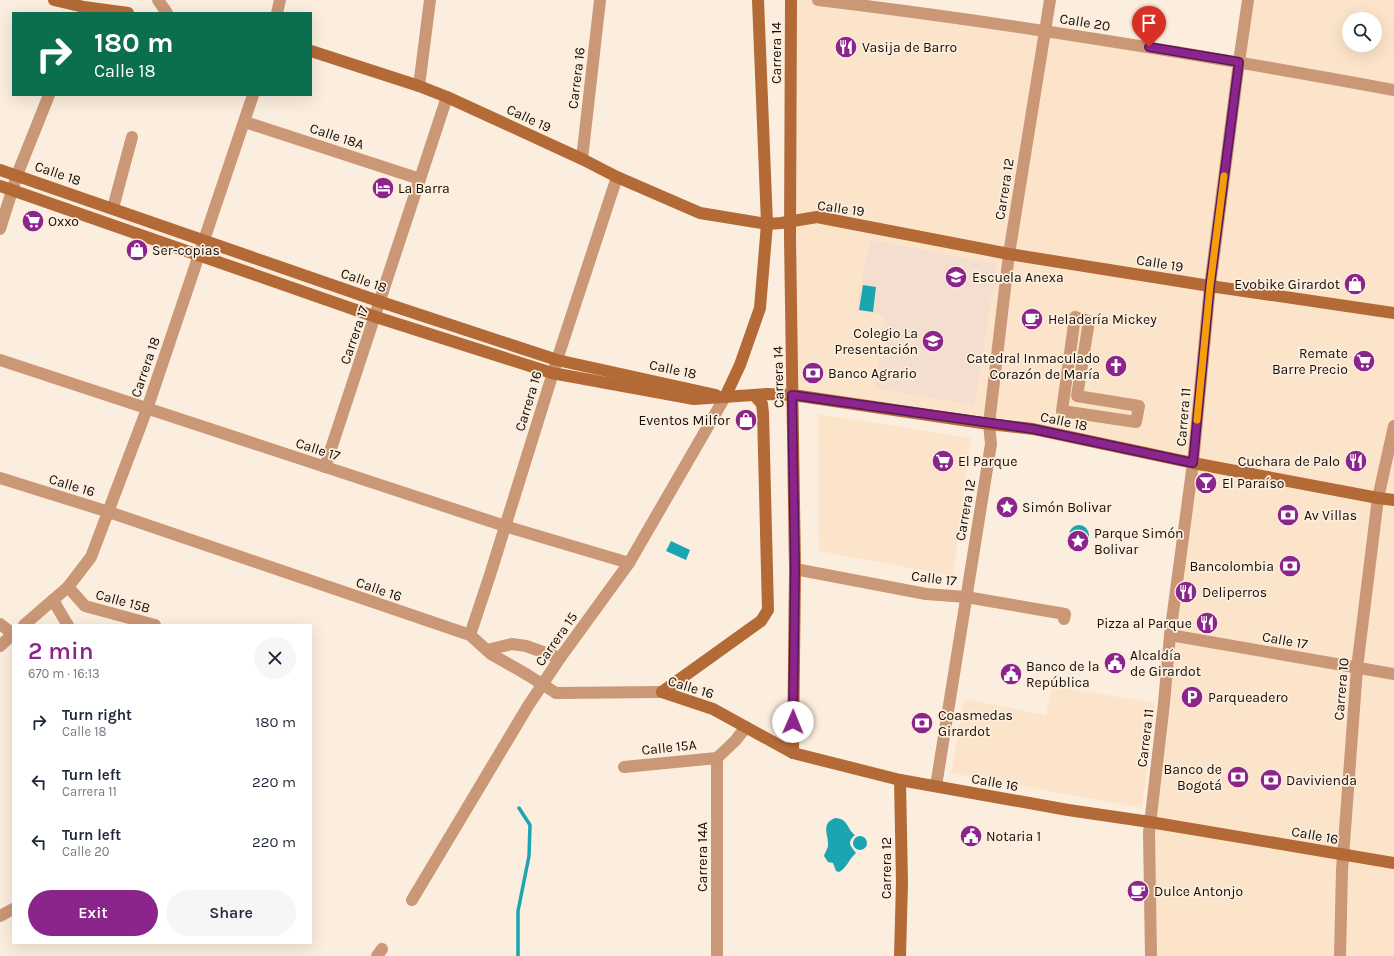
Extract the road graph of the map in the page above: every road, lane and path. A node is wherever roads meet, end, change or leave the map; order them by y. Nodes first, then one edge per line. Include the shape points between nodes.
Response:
1 (54, 0) edge
2 (158, 0) edge
3 (280, 0) edge
4 (430, 0) edge
5 (600, 0) edge
6 (758, 0) edge
7 (791, 0) edge
8 (818, 0) edge
9 (1050, 0) edge
10 (1248, 0) edge
11 (872, 3) edge
12 (84, 7) edge
13 (121, 12) edge
14 (166, 12) edge
15 (277, 12) edge
16 (1044, 31) junction
17 (312, 51) edge
18 (1239, 62) junction
19 (419, 86) junction
20 (1394, 90) edge
21 (49, 96) edge
22 (253, 96) edge
23 (447, 97) junction
24 (245, 122) junction
25 (132, 137) dead end
26 (582, 159) junction
27 (0, 170) edge
28 (17, 175) junction
29 (617, 177) junction
30 (420, 179) junction
31 (0, 186) edge
32 (13, 190) junction
33 (113, 208) junction
34 (791, 222) junction
35 (767, 224) junction
36 (0, 229) edge
37 (204, 240) junction
38 (199, 254) junction
39 (1009, 254) junction
40 (1210, 286) junction
41 (381, 302) junction
42 (1394, 313) edge
43 (376, 317) junction
44 (0, 360) edge
45 (556, 360) junction
46 (552, 373) junction
47 (754, 395) junction
48 (792, 395) junction
49 (725, 397) junction
50 (1139, 406) joint
51 (146, 409) junction
52 (989, 424) junction
53 (1394, 426) edge
54 (1193, 463) junction
55 (326, 467) junction
56 (0, 478) edge
57 (1378, 498) junction
58 (1394, 500) edge
59 (109, 512) junction
60 (505, 526) junction
61 (629, 563) junction
62 (795, 569) junction
63 (68, 587) junction
64 (966, 597) junction
65 (53, 600) junction
66 (1064, 619) dead end
67 (39, 620) edge
68 (0, 624) edge
69 (27, 624) edge
70 (66, 624) edge
71 (151, 624) edge
72 (1170, 635) junction
73 (470, 636) junction
74 (5, 638) edge
75 (487, 650) junction
76 (560, 658) junction
77 (1357, 668) junction
78 (1394, 674) edge
79 (662, 692) junction
80 (746, 727) junction
81 (793, 753) junction
82 (717, 758) junction
83 (624, 767) dead end
84 (900, 780) junction
85 (936, 786) junction
86 (1150, 822) junction
87 (1344, 855) junction
88 (1394, 863) edge
89 (412, 900) dead end
90 (12, 910) edge
91 (0, 916) edge
92 (717, 956) edge
93 (900, 956) edge
94 (1151, 956) edge
95 (1340, 956) edge

1 - 12 street
2 - 14 street
3 - 15 street
4 - 19 street
5 - 26 street, Carrera 16
6 - 35 street, Carrera 14
7 - 34 street, Carrera 14
8 - 11 street, Calle 20
9 - 16 street, Carrera 12
10 - 18 street, Carrera 11
11 - 16 street, Calle 20
12 - 13 street
16 - 18 street, Calle 20
16 - 39 street, Carrera 12
17 - 19 street, Calle 19
18 - 20 street, Calle 20
18 - 40 street, Carrera 11
19 - 23 street, Calle 19
21 - 28 street
22 - 24 street, Carrera 18
23 - 26 street, Calle 19
23 - 30 street, Carrera 17
24 - 30 street, Calle 18A
24 - 37 street, Carrera 18
25 - 33 street
26 - 29 street, Calle 19
27 - 28 street, Calle 18
28 - 32 street
28 - 33 street, Calle 18
29 - 35 street, Calle 19 via 700,213
29 - 45 street, Carrera 16
30 - 41 street, Carrera 17
31 - 32 street, Calle 18
32 - 36 street
32 - 38 street, Calle 18
33 - 37 street, Calle 18
34 - 35 street, Calle 19
34 - 39 street, Calle 19 via 817,217
34 - 48 street, Carrera 14
35 - 49 street, Carrera 14 via 760,308 740,365
37 - 38 street, Carrera 18
37 - 41 street, Calle 18
38 - 43 street, Calle 18
38 - 51 street, Carrera 18
39 - 40 street, Calle 19
39 - 52 street, Carrera 12
40 - 42 street, Calle 19
40 - 54 street, Carrera 11
41 - 43 street, Carrera 17
41 - 45 street, Calle 18
43 - 46 street, Calle 18
43 - 55 street, Carrera 17
44 - 51 street, Calle 17
45 - 46 street, Carrera 16
45 - 49 street, Calle 18
46 - 49 street, Calle 18 via 694,400
46 - 60 street, Carrera 16
47 - 48 street, Calle 18
47 - 49 street, Calle 18
47 - 79 street, Carrera 14 via 762,404 763,413 768,610 761,621
48 - 52 street, Calle 18
48 - 62 street, Carrera 14
49 - 61 street, Carrera 15
50 - 50 street via 1136,422 1062,411 1075,317 1089,321 1077,396
51 - 55 street, Calle 17
51 - 59 street, Carrera 18
52 - 54 street, Calle 18 via 1033,429
52 - 64 street, Carrera 12 via 991,444
53 - 57 street, Carrera 10
54 - 57 street, Calle 18
54 - 72 street, Carrera 11
55 - 60 street, Calle 17
56 - 59 street, Calle 16
57 - 58 street, Calle 18
57 - 77 street, Carrera 10
59 - 63 street, Carrera 18 via 91,557
59 - 73 street, Calle 16
60 - 61 street, Calle 17
60 - 73 street, Carrera 16
61 - 76 street, Carrera 15
62 - 64 street, Calle 17 via 926,594
62 - 81 street, Carrera 14
63 - 65 street, Carrera 18
63 - 71 street, Calle 15B via 85,606
64 - 66 street, Calle 17 via 1065,614
64 - 85 street, Carrera 12
65 - 67 street, Carrera 18
65 - 70 street
67 - 69 street, Carrera 18
68 - 74 street
72 - 77 street, Calle 17
72 - 86 street, Carrera 11
73 - 75 street, Calle 16
75 - 76 street via 512,644
75 - 79 street, Calle 16, bridge via 556,693
76 - 89 street, Carrera 15 via 496,758
77 - 78 street, Calle 17
77 - 87 street, Carrera 10
79 - 80 street, Calle 16 via 713,709
80 - 81 street, Calle 16
80 - 82 street
81 - 84 street, Calle 16
82 - 83 street, Calle 15A
82 - 92 street, Carrera 14A
84 - 85 street, Calle 16
84 - 93 street, Carrera 12
85 - 86 street, Calle 16
86 - 87 street, Calle 16
86 - 94 street, Carrera 11
87 - 88 street, Calle 16
87 - 95 street, Carrera 10
90 - 91 street

